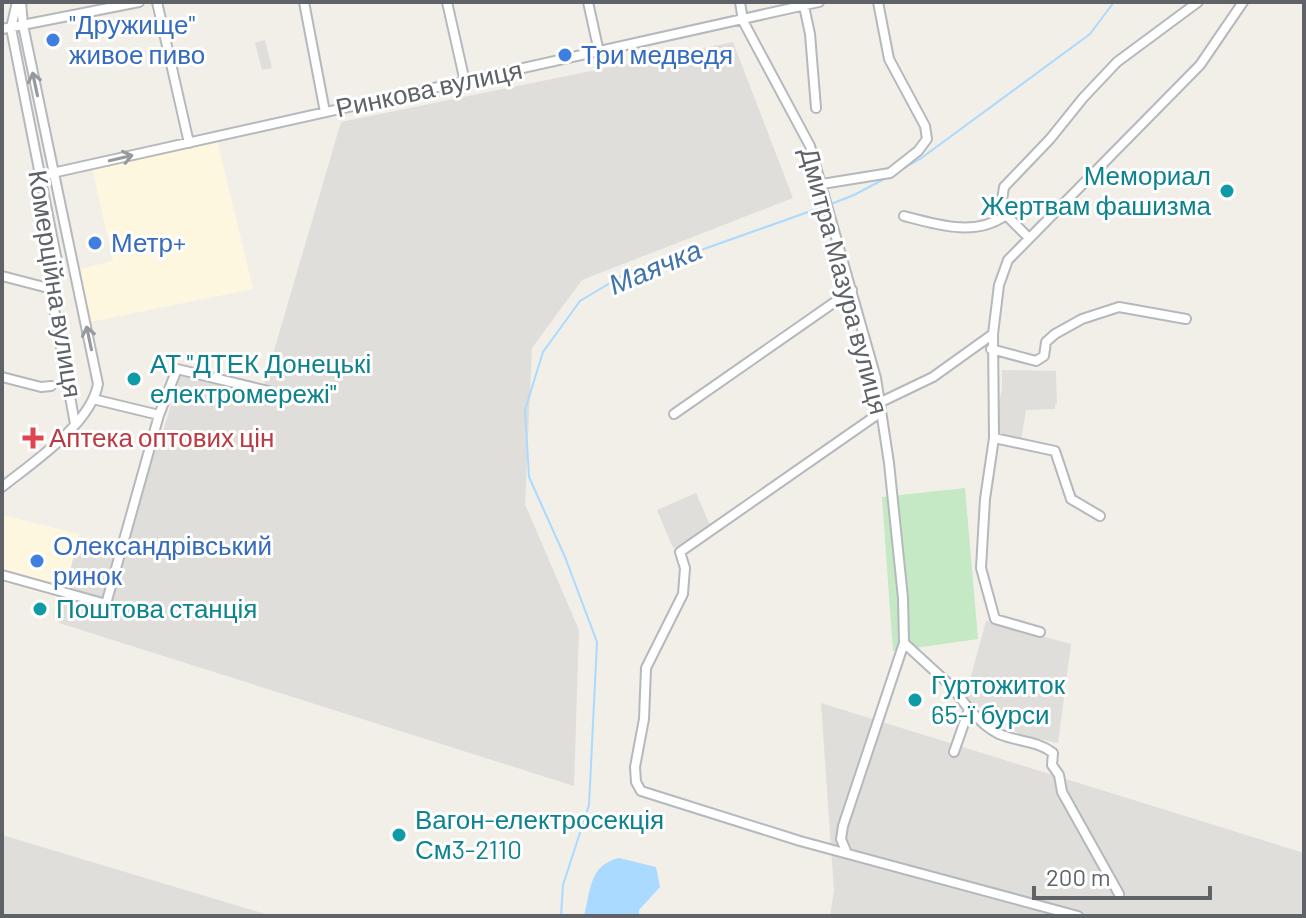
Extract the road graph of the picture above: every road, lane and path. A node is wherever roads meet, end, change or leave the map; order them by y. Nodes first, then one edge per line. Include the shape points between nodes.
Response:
1 (19, 2) edge
2 (139, 2) edge
3 (157, 2) edge
4 (304, 2) edge
5 (447, 2) edge
6 (588, 2) edge
7 (740, 2) edge
8 (819, 2) edge
9 (878, 2) edge
10 (1198, 2) edge
11 (1243, 2) edge
12 (804, 6) junction
13 (743, 21) junction
14 (23, 25) junction
15 (6, 29) edge
16 (599, 52) junction
17 (465, 82) junction
18 (816, 108) dead end
19 (325, 112) junction
20 (46, 135) junction
21 (32, 138) junction
22 (189, 143) junction
23 (54, 173) junction
24 (39, 176) junction
25 (823, 187) junction
26 (1006, 215) junction
27 (904, 216) dead end
28 (1029, 238) junction
29 (2, 276) edge
30 (52, 289) junction
31 (852, 290) junction
32 (1186, 319) dead end
33 (993, 334) junction
34 (991, 349) junction
35 (2, 377) edge
36 (51, 386) dead end
37 (289, 396) dead end
38 (93, 399) junction
39 (881, 407) junction
40 (674, 414) dead end
41 (159, 415) junction
42 (75, 425) junction
43 (994, 438) junction
44 (2, 487) edge
45 (1100, 516) dead end
46 (2, 575) edge
47 (1040, 632) dead end
48 (904, 643) junction
49 (969, 709) junction
50 (954, 752) dead end
51 (847, 852) junction
52 (1119, 894) dead end
53 (1078, 916) edge

1 - 14 street, Комерційна вулиця
1 - 15 street, Комерційна вулиця
2 - 14 street
3 - 22 street
4 - 19 street
5 - 17 street
6 - 16 street
7 - 13 street, Дмитра Мазура вулиця
8 - 12 street, Ринкова вулиця
9 - 25 street via 889,59 927,139 890,173
10 - 26 street via 1117,62 1083,98 1004,187
11 - 28 street via 1200,65
12 - 13 street, Ринкова вулиця
12 - 18 street
13 - 16 street, Ринкова вулиця
13 - 25 street, Дмитра Мазура вулиця via 810,146
14 - 15 street
20 -> 14 street, Комерційна вулиця
15 - 21 street, Комерційна вулиця
16 - 17 street, Ринкова вулиця
17 - 19 street, Ринкова вулиця
19 - 22 street, Ринкова вулиця
20 - 21 street
20 - 23 street, Комерційна вулиця
21 - 24 street, Комерційна вулиця
23 -> 22 street, Ринкова вулиця
23 - 24 street, Ринкова вулиця
38 -> 23 street, Комерційна вулиця via 96,370
24 - 30 street, Комерційна вулиця via 58,266
25 - 31 street, Дмитра Мазура вулиця
26 - 27 street via 992,225 967,228
26 - 28 street
28 - 33 street via 1008,260
29 - 30 street
30 - 42 street, Комерційна вулиця
31 - 39 street, Дмитра Мазура вулиця
31 - 40 street
32 - 34 street via 1119,307 1055,334 1036,361
33 - 34 street
33 - 39 street
34 - 43 street
35 - 36 street
37 - 41 street via 177,369
38 - 41 street
38 - 42 street, Комерційна вулиця
39 - 48 street, Дмитра Мазура вулиця
39 - 51 street via 680,552 683,594 646,668 635,767 641,791
41 - 46 street via 106,604
42 - 44 street, Комерційна вулиця
43 - 45 street via 1055,451 1071,499
43 - 47 street via 981,568 995,619
48 - 49 street
48 - 51 street, Дмитра Мазура вулиця via 843,826
49 - 50 street
49 - 52 street via 998,734 1036,742 1053,753 1062,792
51 - 53 street

